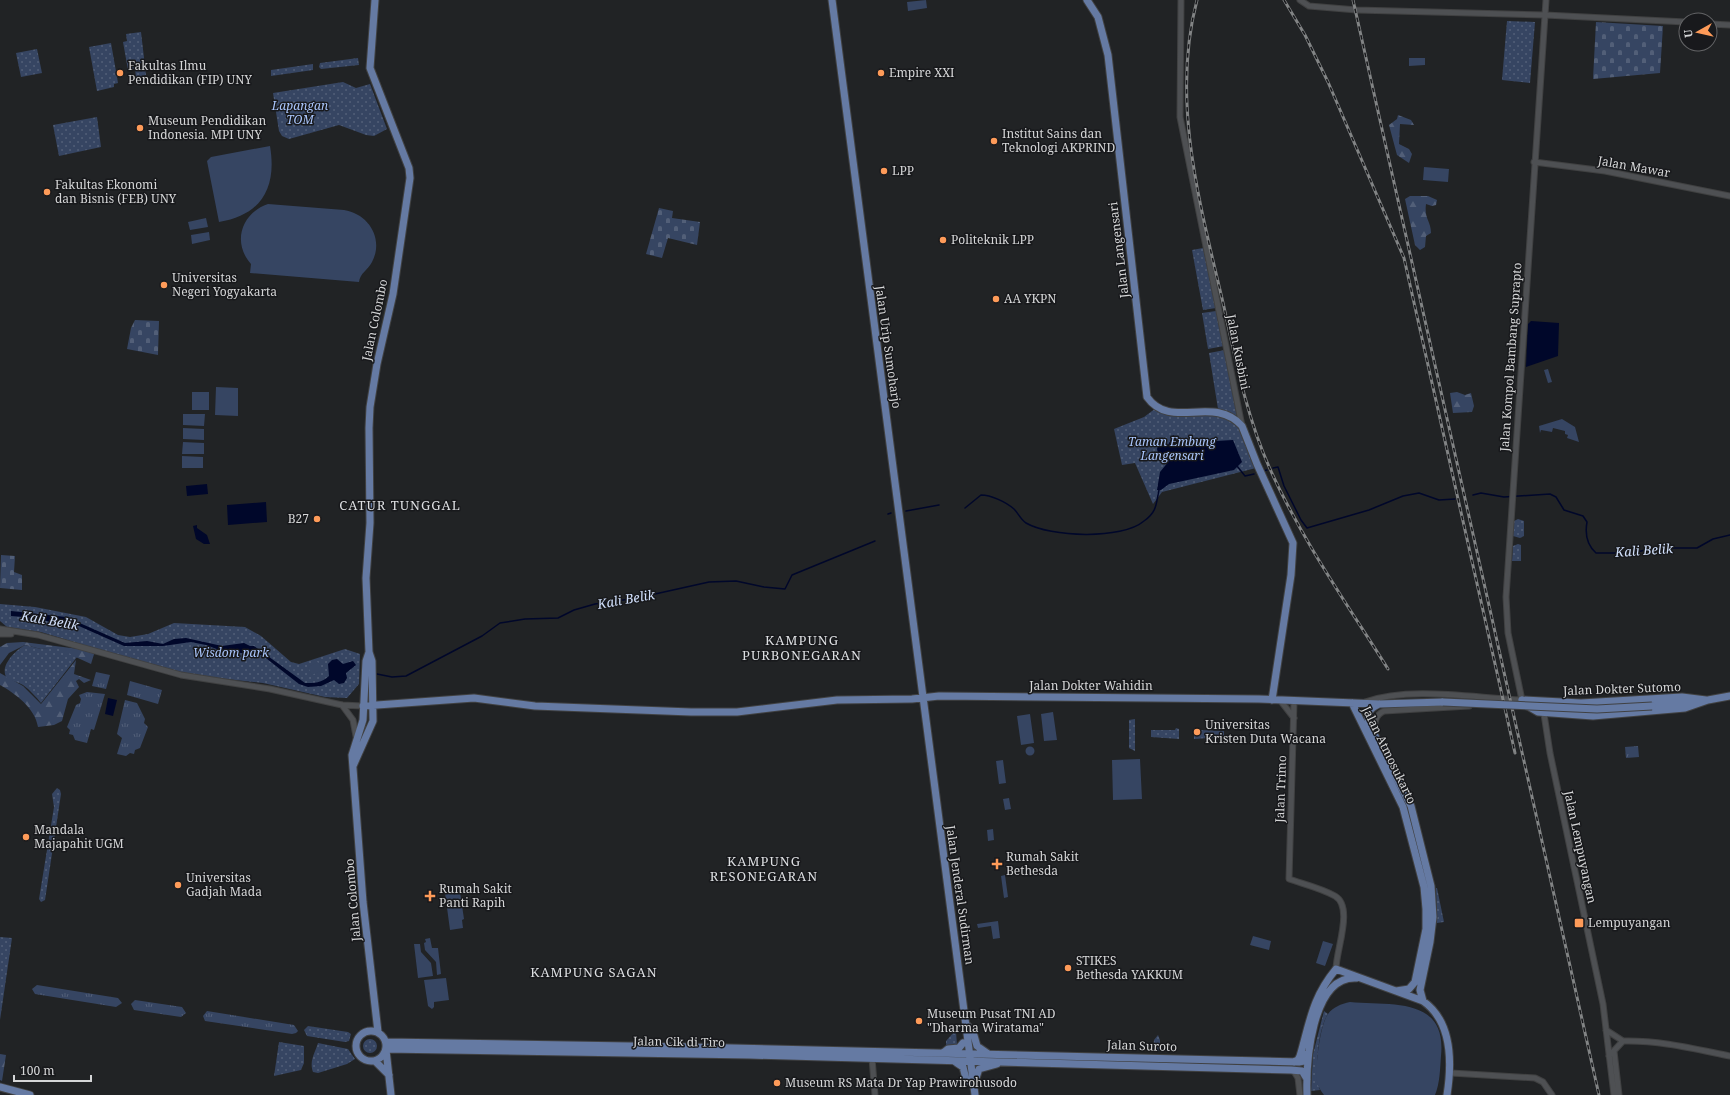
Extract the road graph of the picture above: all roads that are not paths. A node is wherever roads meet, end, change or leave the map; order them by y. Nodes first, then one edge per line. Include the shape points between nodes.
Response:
1 (375, 0) edge
2 (832, 0) edge
3 (1087, 0) edge
4 (1181, 0) edge
5 (1300, 0) edge
6 (1546, 0) edge
7 (1545, 15) junction
8 (1678, 22) edge
9 (1718, 24) edge
10 (1730, 25) edge
11 (1534, 162) junction
12 (1730, 196) edge
13 (1242, 426) junction
14 (0, 629) edge
15 (20, 633) junction
16 (0, 634) edge
17 (369, 652) junction
18 (1730, 696) edge
19 (1473, 697) junction
20 (922, 698) junction
21 (1495, 699) junction
22 (1272, 700) junction
23 (1280, 700) junction
24 (1708, 700) junction
25 (1294, 701) junction
26 (1556, 702) junction
27 (1352, 703) junction
28 (1523, 703) junction
29 (1574, 703) junction
30 (1360, 704) junction
31 (1379, 704) junction
32 (342, 705) junction
33 (363, 706) junction
34 (373, 706) junction
35 (1473, 706) junction
36 (1544, 714) junction
37 (1575, 715) junction
38 (1294, 718) junction
39 (1375, 738) junction
40 (356, 740) junction
41 (353, 766) junction
42 (1428, 886) junction
43 (1427, 942) junction
44 (1336, 969) junction
45 (1361, 978) junction
46 (1396, 991) junction
47 (1423, 1001) junction
48 (966, 1024) junction
49 (1606, 1030) junction
50 (378, 1032) junction
51 (1623, 1041) junction
52 (963, 1043) dead end
53 (386, 1047) junction
54 (1614, 1051) junction
55 (1308, 1053) junction
56 (943, 1054) junction
57 (990, 1054) junction
58 (871, 1055) junction
59 (1609, 1056) junction
60 (1730, 1056) edge
61 (970, 1058) junction
62 (1218, 1060) junction
63 (375, 1061) junction
64 (953, 1061) junction
65 (1002, 1062) junction
66 (1291, 1066) junction
67 (1216, 1068) junction
68 (1450, 1073) junction
69 (389, 1075) junction
70 (1307, 1079) junction
71 (974, 1085) junction
72 (5, 1091) edge
73 (30, 1095) edge
74 (392, 1095) edge
75 (875, 1095) edge
76 (975, 1095) edge
77 (1300, 1095) edge
78 (1307, 1095) edge
79 (1447, 1095) edge
80 (1552, 1095) edge
81 (1614, 1095) edge
82 (1618, 1095) edge

1 - 17 main road, Jalan Colombo via 370,68 409,168 410,178 393,294 370,407 370,523 366,578
2 - 20 main road, Jalan Urip Sumoharjo
3 - 13 main road, Jalan Langensari via 1098,17 1108,56 1147,397 1152,404 1166,412 1216,412 1230,416
4 - 13 street, Jalan Kusbini via 1180,117
5 - 7 street via 1309,6 1347,9
6 - 7 street, Jalan Kompol Bambang Suprapto
7 - 8 street
7 - 11 street, Jalan Kompol Bambang Suprapto
9 - 10 street
11 - 12 street, Jalan Mawar via 1626,175
11 - 28 street, Jalan Kompol Bambang Suprapto via 1506,597 1506,620
13 - 22 main road, Jalan Kusbini via 1294,550
14 - 15 street
15 - 16 street
15 - 32 street via 38,635 180,675 267,689
17 - 33 main road, Jalan Colombo
17 - 34 main road, Jalan Colombo via 372,661
18 - 24 main road, Jalan Dokter Sutomo
19 - 21 street
19 - 30 street via 1409,695 1378,698
19 - 35 street
20 - 22 main road, Jalan Dokter Wahidin via 939,696
20 - 34 main road, Jalan Dokter Wahidin via 844,700 737,712 536,706 474,698
20 - 48 main road, Jalan Jenderal Sudirman
21 - 28 street
21 - 35 street
22 - 23 main road, Jalan Dokter Wahidin
23 - 25 main road, Jalan Dokter Wahidin
23 - 38 street
24 - 28 main road, Jalan Dokter Sutomo, bridge via 1597,709
24 - 29 main road, Jalan Dokter Sutomo via 1682,697
24 - 37 main road, Jalan Dokter Sutomo via 1685,708 1593,716
25 - 27 main road, Jalan Dokter Wahidin
25 - 38 street, Jalan Trimo
26 - 28 main road, Jalan Dokter Sutomo
26 - 29 main road, Jalan Dokter Sutomo
26 - 36 street
27 - 30 main road, Jalan Dokter Wahidin
27 - 42 main road, Jalan Atmosukarto via 1403,807
28 - 31 main road, Jalan Dokter Wahidin, bridge
28 - 36 main road, Jalan Dokter Sutomo
29 - 37 street via 1572,712
30 - 31 main road, Jalan Dokter Wahidin
31 - 39 main road, Jalan Atmosukarto via 1372,708 1368,716
32 - 33 street
32 - 40 street via 353,720
33 - 34 main road, Jalan Dokter Wahidin
33 - 40 main road, Jalan Colombo via 363,723
34 - 41 main road, Jalan Colombo via 372,724
35 - 39 street, Jalan Atmosukarto via 1392,709 1379,713 1374,723
36 - 37 main road, Jalan Dokter Sutomo
36 - 49 street, Jalan Lempuyangan via 1549,749 1603,1004
38 - 44 street, Jalan Trimo via 1289,879 1336,896 1343,905 1344,915
39 - 42 main road, Jalan Atmosukarto via 1411,806
40 - 41 main road, Jalan Colombo via 352,753
41 - 50 main road, Jalan Colombo via 363,902
42 - 43 main road, Jalan Atmosukarto via 1430,917
43 - 46 main road, Jalan Atmosukarto via 1414,984 1409,989
43 - 47 main road, Jalan Atmosukarto via 1420,990
44 - 45 main road
44 - 66 main road via 1311,1012 1300,1057
45 - 46 main road
45 - 55 main road via 1342,979 1332,988 1316,1020
46 - 47 main road
47 - 68 main road via 1434,1011 1443,1027 1449,1046
48 - 57 main road via 973,1032 977,1046
48 - 61 main road, Jalan Jenderal Sudirman
49 - 51 street
49 - 59 street, Jalan Lempuyangan
50 - 53 main road
50 - 63 main road via 364,1033 356,1043 361,1058
51 - 54 street
51 - 60 street via 1654,1041
52 - 56 main road via 959,1048 948,1049
53 - 58 main road, Jalan Cik di Tiro via 689,1047
53 - 63 main road via 381,1058
53 - 69 main road
54 - 59 street
54 - 82 street
55 - 66 main road, Jalan Suroto via 1302,1062
55 - 70 main road
56 - 58 main road, Jalan Cik di Tiro
56 - 61 main road, Jalan Cik di Tiro
57 - 61 main road, Jalan Suroto
57 - 62 main road, Jalan Suroto
58 - 64 main road, Jalan Cik di Tiro
58 - 75 street
59 - 81 street, Jalan Lempuyangan
61 - 64 main road, Jalan Cik di Tiro
61 - 65 main road, Jalan Suroto
61 - 71 main road, Jalan Jenderal Sudirman
62 - 66 main road, Jalan Suroto
62 - 67 street
63 - 69 main road
64 - 71 main road via 963,1067 967,1080
65 - 67 main road, Jalan Suroto
65 - 71 main road via 980,1069
66 - 67 main road, Jalan Suroto
66 - 70 main road, Jalan Suroto via 1300,1070
66 - 77 street via 1297,1075
68 - 79 main road
68 - 80 street via 1535,1078 1543,1082
69 - 74 main road
70 - 78 main road
71 - 76 main road, Jalan Jenderal Sudirman
72 - 73 main road

